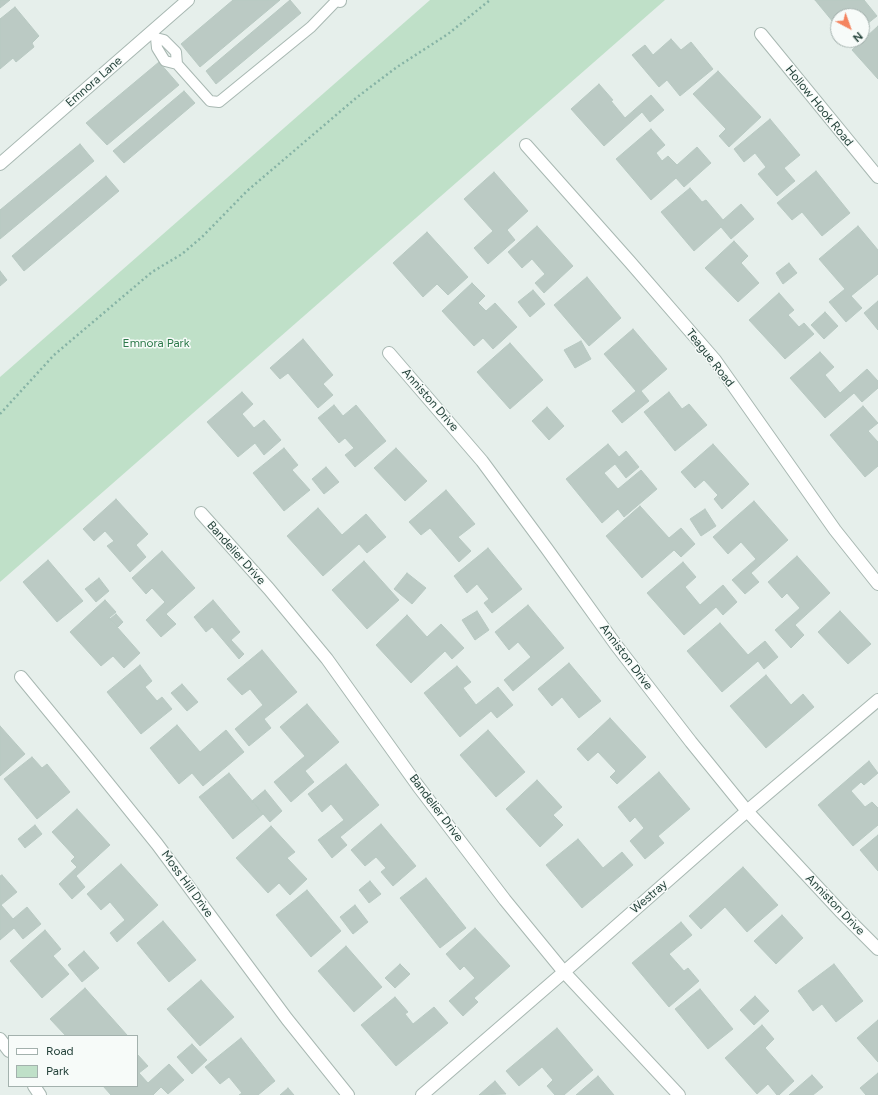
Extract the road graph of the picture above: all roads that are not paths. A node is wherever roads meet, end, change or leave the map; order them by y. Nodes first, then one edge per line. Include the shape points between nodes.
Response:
1 (188, 0) edge
2 (340, 0) edge
3 (761, 34) dead end
4 (154, 35) junction
5 (526, 145) dead end
6 (0, 164) edge
7 (878, 177) edge
8 (389, 353) dead end
9 (201, 513) dead end
10 (878, 584) edge
11 (21, 677) dead end
12 (878, 700) edge
13 (748, 811) junction
14 (878, 949) edge
15 (564, 972) junction
16 (0, 1038) edge
17 (8, 1050) edge
18 (348, 1095) edge
19 (422, 1095) edge
20 (679, 1095) edge

1 - 4 street, Emnora Lane
2 - 4 lane via 219,102 210,101 177,64 165,61 157,48
3 - 7 street, Hollow Hook Road
4 - 6 street, Emnora Lane
5 - 10 street, Teague Road via 715,360 835,530
8 - 13 street, Anniston Drive via 482,461 616,645
9 - 15 street, Bandelier Drive via 327,659 418,786
11 - 18 street, Moss Hill Drive via 158,844 287,1019
12 - 13 street, Westray
13 - 14 street, Anniston Drive
13 - 15 street, Westray
15 - 19 street, Westray
15 - 20 street, Bandelier Drive
16 - 17 street

